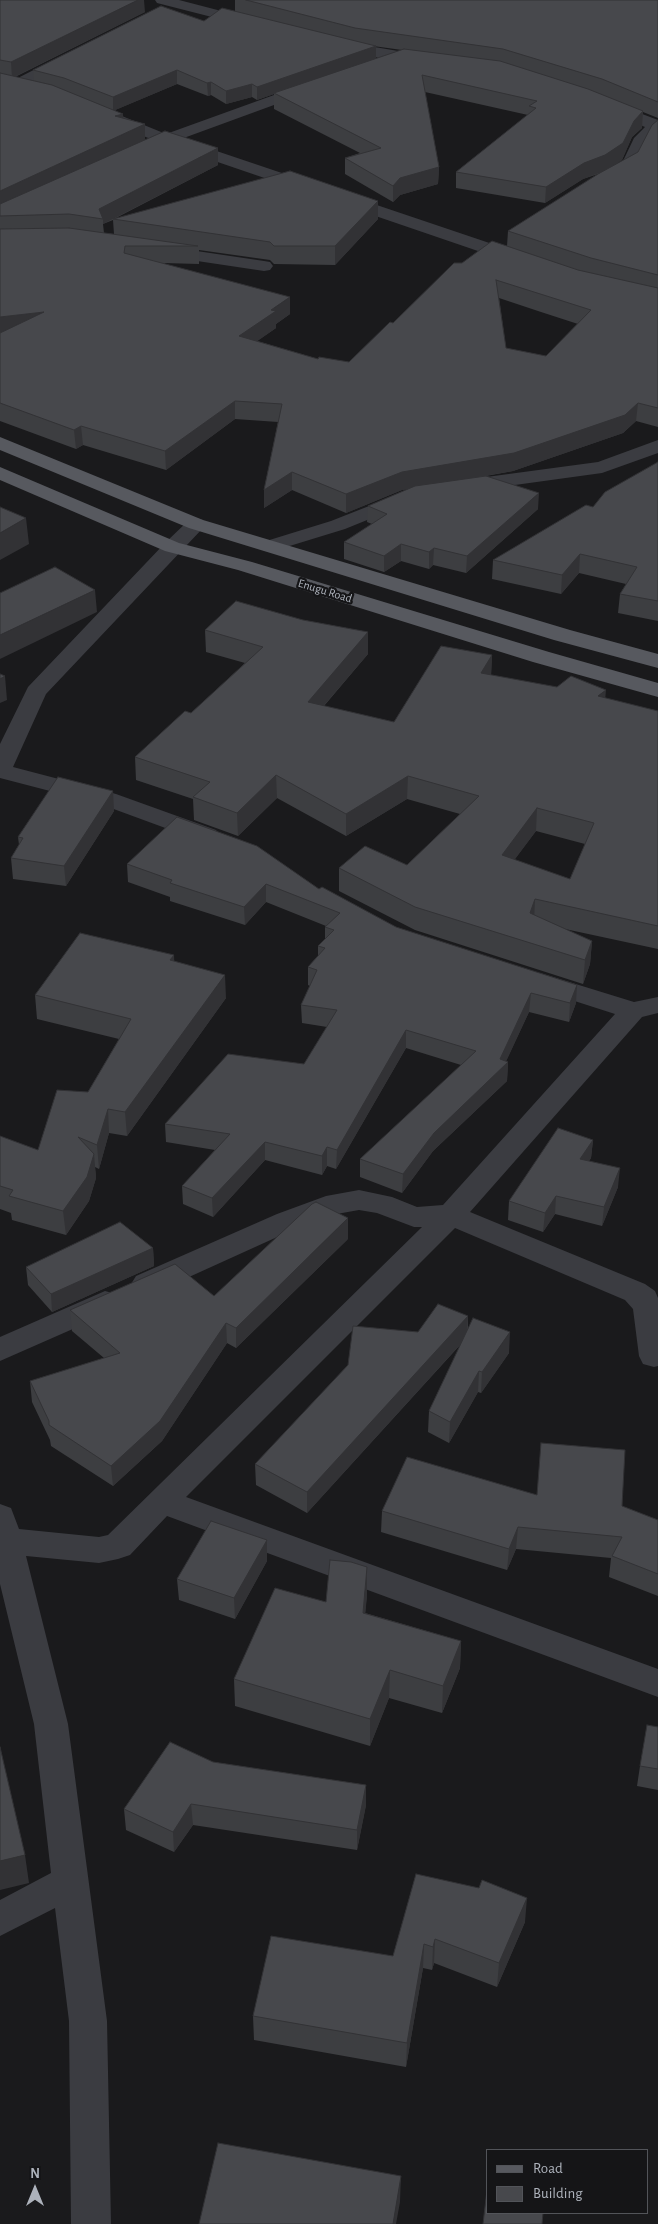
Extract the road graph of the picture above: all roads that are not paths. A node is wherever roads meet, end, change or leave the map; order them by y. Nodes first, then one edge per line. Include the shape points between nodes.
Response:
1 (172, 4) edge
2 (263, 26) edge
3 (327, 42) edge
4 (83, 50) edge
5 (403, 58) junction
6 (441, 62) edge
7 (366, 69) edge
8 (8, 83) edge
9 (321, 84) edge
10 (42, 92) edge
11 (594, 100) edge
12 (94, 110) edge
13 (657, 125) edge
14 (165, 139) junction
15 (148, 146) edge
16 (590, 185) edge
17 (505, 240) dead end
18 (147, 249) edge
19 (489, 249) junction
20 (536, 265) edge
21 (264, 266) dead end
22 (0, 443) edge
23 (658, 446) edge
24 (0, 472) edge
25 (444, 490) edge
26 (418, 494) edge
27 (196, 524) junction
28 (270, 546) junction
29 (172, 547) junction
30 (658, 661) edge
31 (658, 690) edge
32 (0, 770) edge
33 (230, 843) edge
34 (519, 975) edge
35 (646, 1008) edge
36 (451, 1215) junction
37 (0, 1350) edge
38 (654, 1356) dead end
39 (162, 1501) junction
40 (2, 1533) edge
41 (658, 1683) edge
42 (70, 1882) junction
43 (0, 1919) edge
44 (91, 2224) edge

1 - 2 street
3 - 5 street
4 - 8 street
5 - 6 street
5 - 7 street
8 - 10 street
9 - 14 street
11 - 13 street
12 - 14 street
13 - 16 street via 642,138 630,164
14 - 15 street
14 - 19 street
17 - 19 street
18 - 21 street
19 - 20 street
22 - 27 main road
23 - 25 street via 602,467
24 - 29 main road, Enugu Road
26 - 28 street via 338,525
27 - 28 main road
27 - 29 street
28 - 30 main road
29 - 31 main road, Enugu Road
29 - 32 street via 36,692
32 - 33 street via 108,799
34 - 35 street
35 - 36 street
36 - 37 street via 414,1217 382,1204 359,1200 326,1206 287,1220
36 - 38 street via 635,1292 644,1299 648,1309
36 - 39 street
39 - 40 street via 118,1546 100,1550
39 - 41 street
40 - 42 street via 51,1724
42 - 43 street
42 - 44 street via 88,2021

